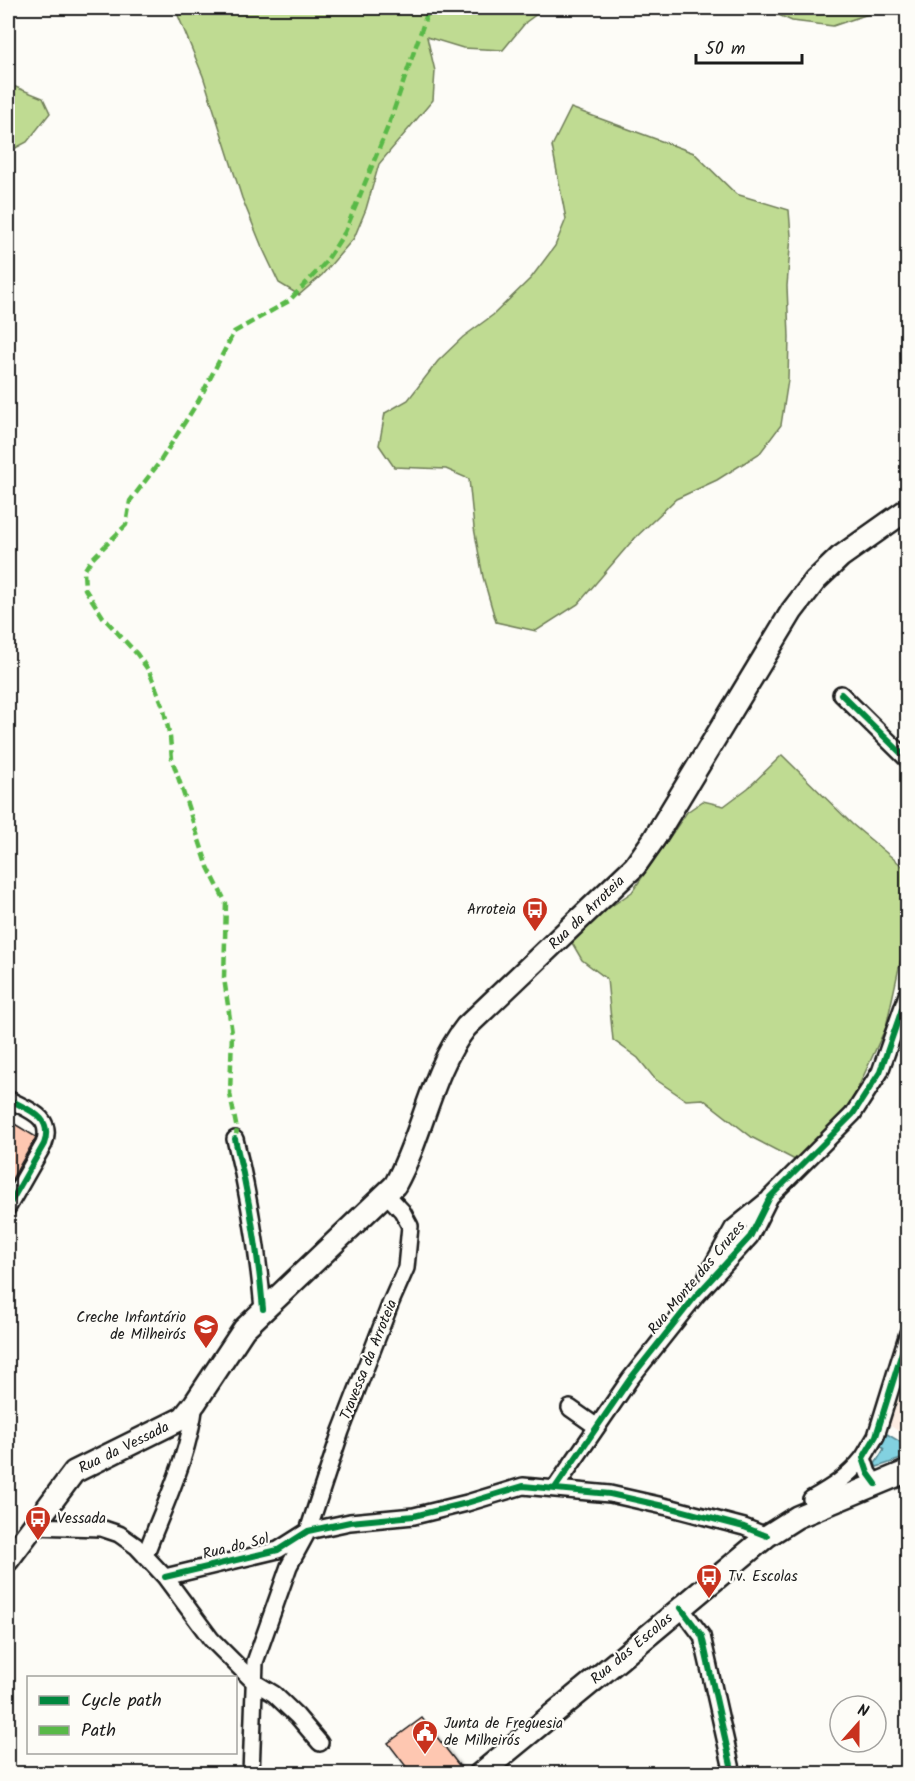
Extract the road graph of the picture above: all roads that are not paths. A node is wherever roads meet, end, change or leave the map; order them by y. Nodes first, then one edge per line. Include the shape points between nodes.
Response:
1 (908, 509) edge
2 (841, 694) dead end
3 (908, 760) edge
4 (908, 992) edge
5 (8, 1099) edge
6 (235, 1139) dead end
7 (387, 1195) junction
8 (8, 1207) edge
9 (263, 1309) junction
10 (908, 1333) edge
11 (195, 1403) junction
12 (570, 1408) dead end
13 (597, 1427) junction
14 (863, 1458) junction
15 (908, 1471) edge
16 (876, 1484) junction
17 (555, 1488) junction
18 (817, 1509) junction
19 (32, 1526) junction
20 (308, 1531) junction
21 (766, 1536) junction
22 (145, 1556) junction
23 (8, 1560) edge
24 (165, 1577) junction
25 (681, 1608) junction
26 (254, 1682) junction
27 (320, 1743) dead end
28 (251, 1773) edge
29 (480, 1773) edge
30 (733, 1773) edge

1 - 7 main road, Rua da Arroteia via 840,557 809,588 635,866 456,1039 411,1154
2 - 3 street
4 - 13 street, Rua Monte das Cruzes via 880,1072 853,1114 770,1197 750,1237 695,1297 630,1378
5 - 8 street via 40,1118 48,1134
6 - 9 street via 259,1255
7 - 9 main road, Rua da Arroteia
7 - 20 street, Travessa da Arroteia via 410,1226 406,1268 341,1431
9 - 11 main road, Rua da Vessada via 244,1329
10 - 14 street via 876,1436
11 - 19 main road, Rua da Vessada via 176,1423 74,1472
11 - 22 street via 183,1460
12 - 13 street
13 - 17 street, Rua Monte das Cruzes
14 - 16 street
14 - 18 street via 835,1486 810,1499
15 - 16 main road, Rua das Escolas
16 - 18 main road, Rua das Escolas
17 - 20 street via 523,1486 414,1516 350,1522
17 - 21 street via 610,1494 672,1508
18 - 21 main road, Rua das Escolas
19 - 22 street via 101,1528 119,1534
19 - 23 main road, Rua da Vessada
20 - 24 street, Rua do Sol via 278,1550
20 - 26 street via 289,1566 255,1662
21 - 25 main road, Rua das Escolas
22 - 24 street
24 - 26 street via 211,1639
25 - 29 main road, Rua das Escolas
25 - 30 street via 702,1636
26 - 27 street via 282,1701
26 - 28 street

